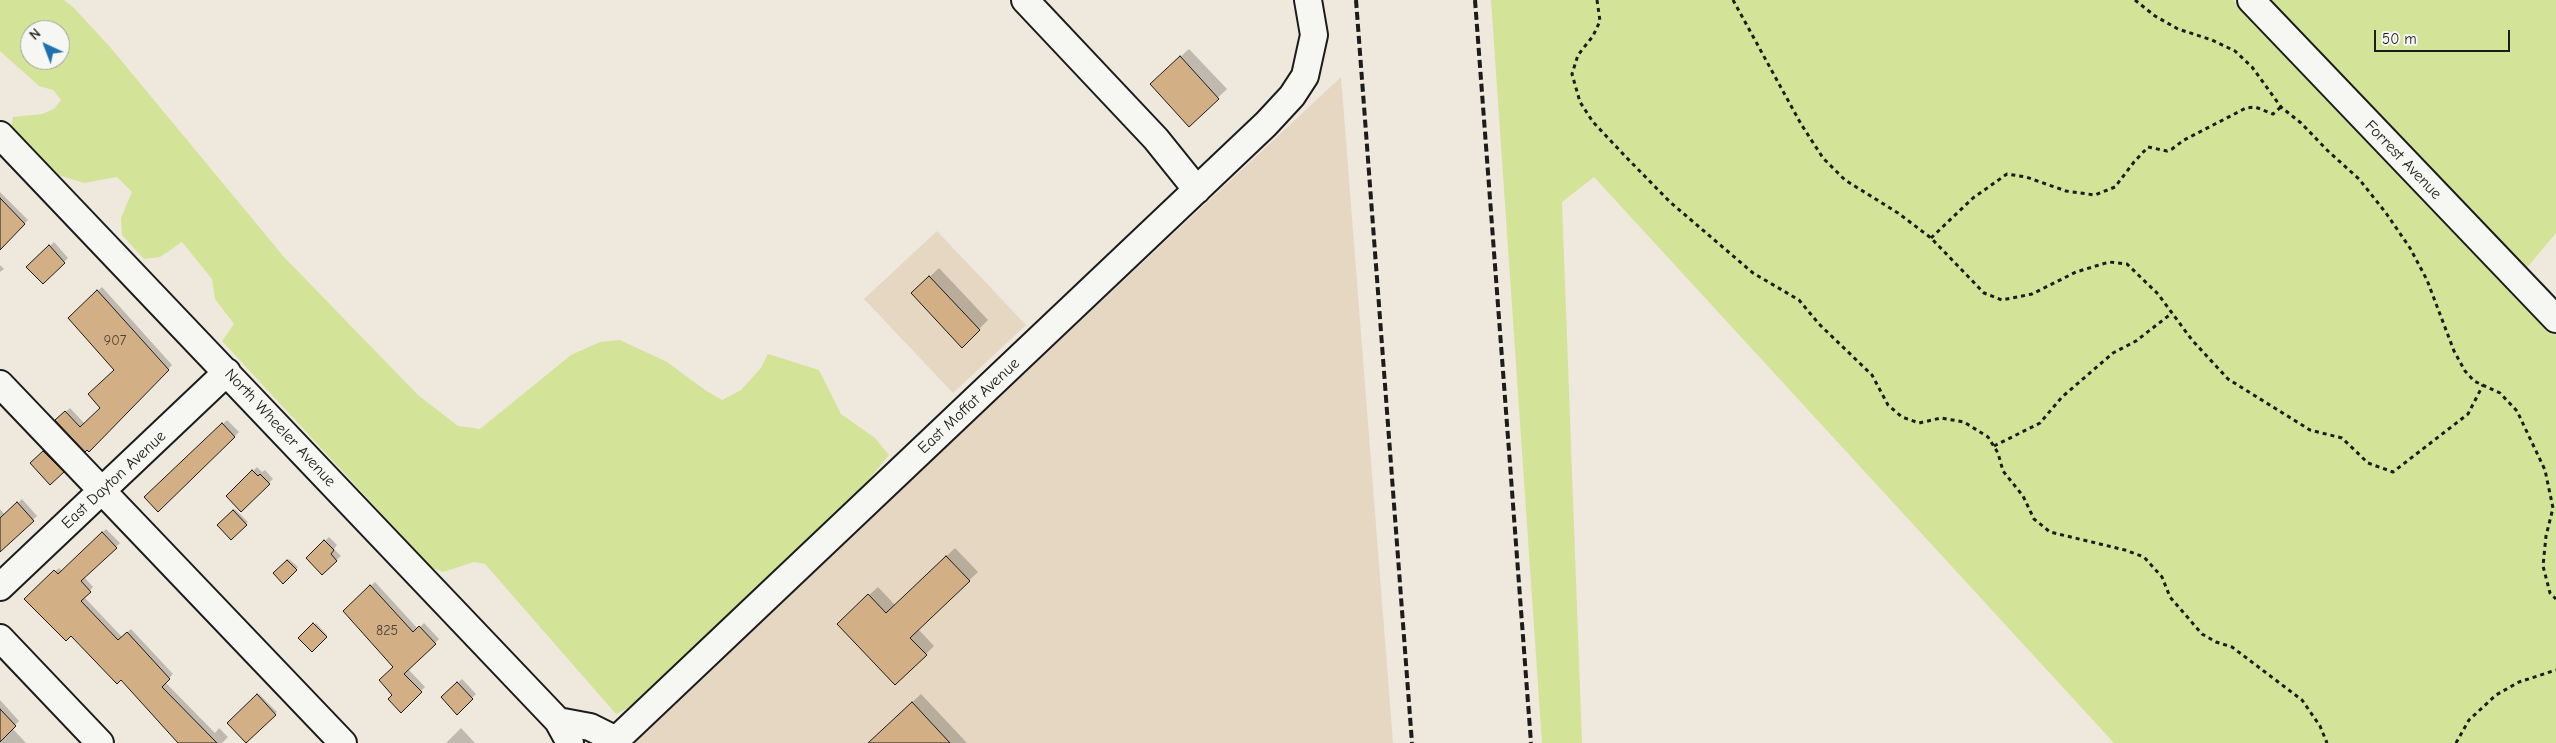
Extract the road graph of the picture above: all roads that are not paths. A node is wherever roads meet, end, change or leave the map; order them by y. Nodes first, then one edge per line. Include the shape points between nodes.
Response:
1 (1025, 0) edge
2 (1308, 0) edge
3 (2251, 0) edge
4 (0, 135) edge
5 (1197, 190) junction
6 (2556, 318) edge
7 (228, 372) junction
8 (0, 384) edge
9 (102, 492) junction
10 (0, 587) edge
11 (0, 638) edge
12 (564, 732) edge
13 (615, 741) edge
14 (100, 743) edge
15 (343, 743) edge

1 - 5 street via 1156,139
2 - 5 street, East Moffat Avenue via 1314,35 1305,76 1292,96 1266,124
3 - 6 street, Forrest Avenue
4 - 7 street, North Wheeler Avenue
5 - 13 street, East Moffat Avenue
7 - 9 street, East Dayton Avenue
7 - 12 street, North Wheeler Avenue
8 - 9 street
9 - 10 street, East Dayton Avenue
9 - 15 street
11 - 14 street
12 - 13 street, North Wheeler Avenue via 590,727

